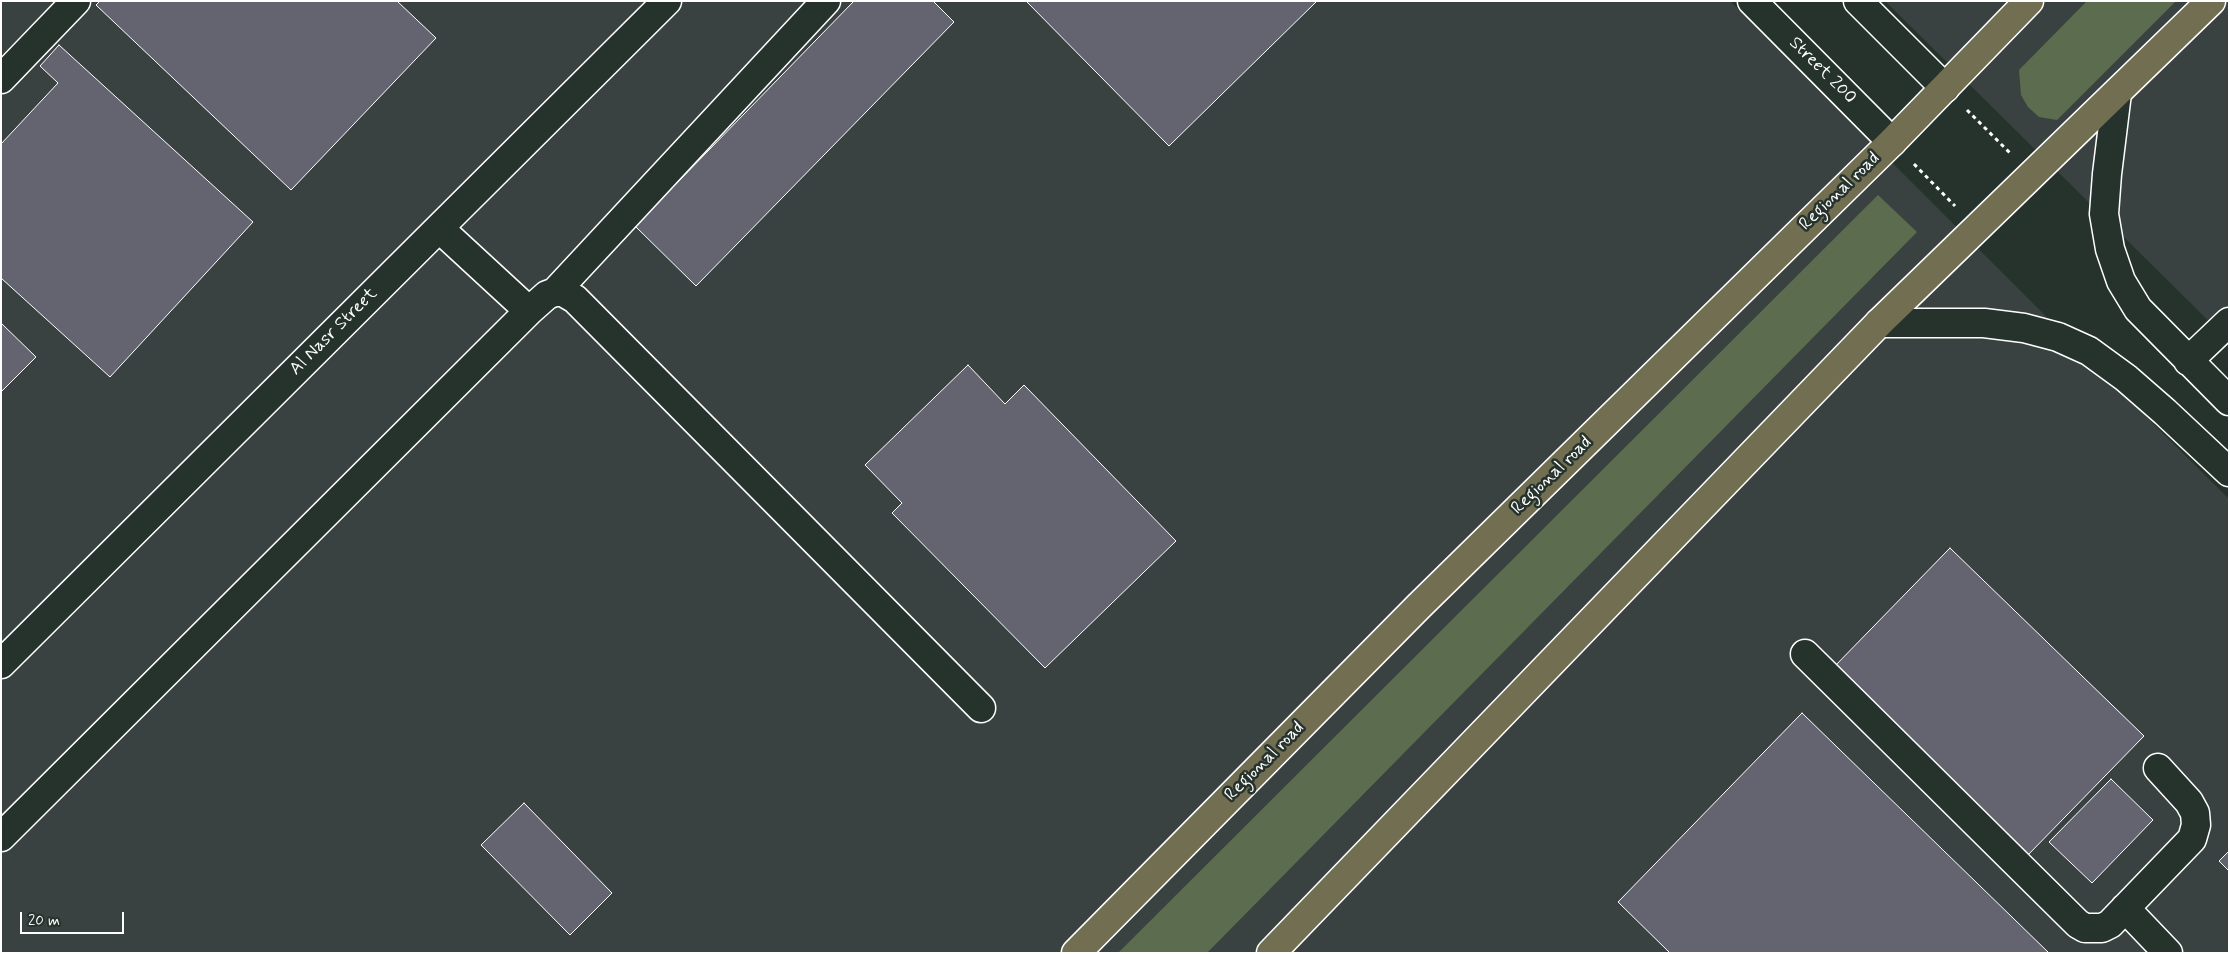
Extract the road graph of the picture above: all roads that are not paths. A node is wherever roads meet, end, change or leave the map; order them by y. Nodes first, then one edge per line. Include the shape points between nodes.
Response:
1 (76, 1) edge
2 (667, 1) edge
3 (826, 1) edge
4 (1752, 1) edge
5 (1858, 1) edge
6 (2029, 1) edge
7 (2211, 1) edge
8 (1, 79) edge
9 (1946, 88) junction
10 (2116, 93) junction
11 (1892, 142) junction
12 (439, 228) junction
13 (556, 292) junction
14 (529, 311) junction
15 (2229, 322) edge
16 (1879, 323) junction
17 (2188, 361) junction
18 (2229, 401) edge
19 (2229, 472) edge
20 (1805, 654) dead end
21 (1, 664) edge
22 (981, 708) dead end
23 (2158, 768) dead end
24 (1, 837) edge
25 (2125, 908) junction
26 (1076, 953) edge
27 (1271, 953) edge
28 (2168, 953) edge

1 - 8 street
2 - 12 street, Al Nasr Street
3 - 13 street
4 - 11 street, Street 200
5 - 9 street
6 - 9 highway, Regional road
7 - 10 highway
9 - 11 highway, Regional road
10 - 16 highway
10 - 17 street via 2104,214 2110,249 2121,281 2138,309
11 - 26 highway, Regional road via 1419,606
12 - 14 street
12 - 21 street, Al Nasr Street
13 - 14 street via 547,295
13 - 22 street via 575,299
14 - 24 street
15 - 17 street
16 - 19 street via 1984,323 2024,328 2058,337 2089,351 2126,378
16 - 27 highway
17 - 18 street
20 - 25 street via 2078,924 2085,928 2102,928
23 - 25 street via 2195,812 2195,832 2192,839
25 - 28 street

